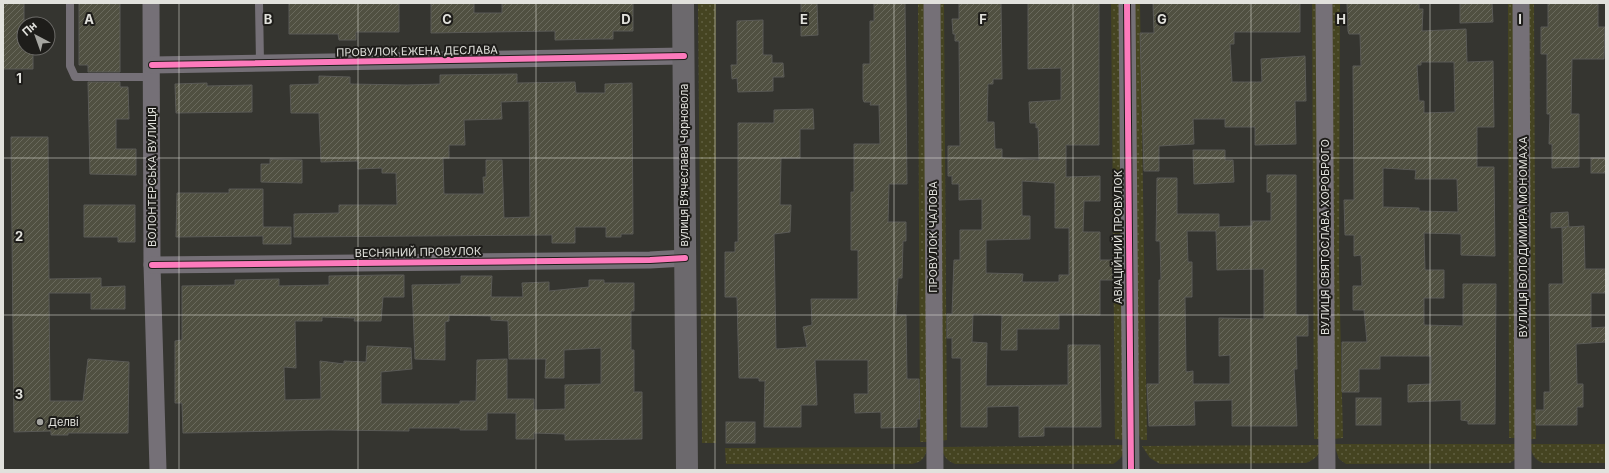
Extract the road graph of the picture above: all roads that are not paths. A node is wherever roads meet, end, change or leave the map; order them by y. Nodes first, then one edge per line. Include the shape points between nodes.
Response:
1 (70, 3) edge
2 (151, 3) edge
3 (260, 3) edge
4 (683, 3) edge
5 (932, 3) edge
6 (1127, 3) edge
7 (1324, 3) edge
8 (1521, 3) edge
9 (684, 56) junction
10 (260, 63) junction
11 (152, 71) junction
12 (685, 258) junction
13 (152, 265) junction
14 (158, 470) edge
15 (687, 470) edge
16 (935, 470) edge
17 (1131, 470) edge
18 (1327, 470) edge
19 (1523, 470) edge

1 - 11 lane via 70,66 75,77
2 - 11 street, ВОЛОНТЕРСЬКА ВУЛИЦЯ
3 - 10 lane
4 - 9 main road, вулиця Вʼячеслава Чорновола
5 - 16 street, ПРОВУЛОК ЧАЛОВА
6 - 17 street, АВІАЦІЙНИЙ ПРОВУЛОК
7 - 18 street, ВУЛИЦЯ СВЯТОСЛАВА ХОРОБРОГО
8 - 19 street, ВУЛИЦЯ ВОЛОДИМИРА МОНОМАХА
9 - 10 street, ПРОВУЛОК ЕЖЕНА ДЕСЛАВА
9 - 12 main road, вулиця Вʼячеслава Чорновола
10 - 11 street, ПРОВУЛОК ЕЖЕНА ДЕСЛАВА
11 - 13 street, ВОЛОНТЕРСЬКА ВУЛИЦЯ
12 - 13 street, ВЕСНЯНИЙ ПРОВУЛОК
12 - 15 main road, вулиця Вʼячеслава Чорновола
13 - 14 street, ВОЛОНТЕРСЬКА ВУЛИЦЯ

